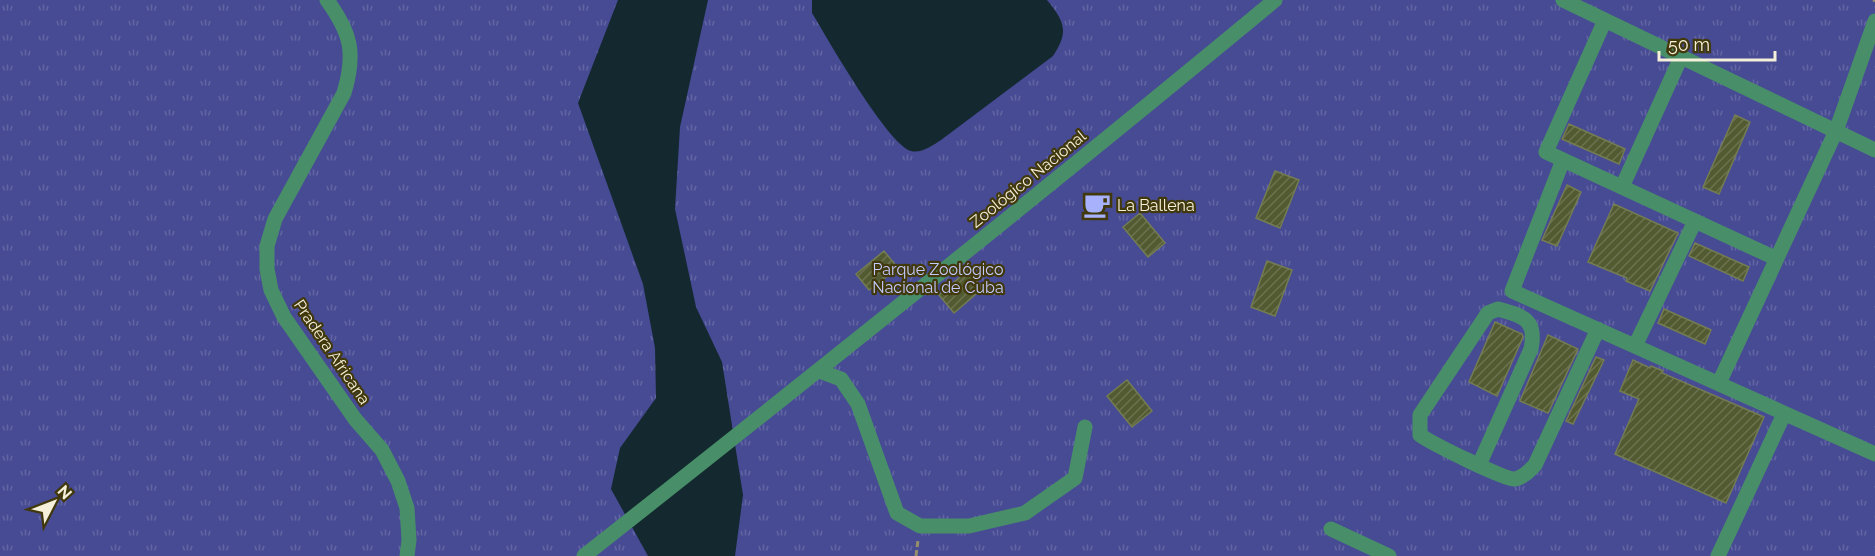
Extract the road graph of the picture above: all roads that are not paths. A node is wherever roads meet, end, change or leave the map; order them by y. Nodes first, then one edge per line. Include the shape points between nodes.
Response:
1 (327, 0) edge
2 (1275, 0) edge
3 (1563, 0) edge
4 (1605, 20) junction
5 (1875, 21) edge
6 (1681, 57) junction
7 (1836, 131) junction
8 (1875, 150) edge
9 (1563, 160) junction
10 (1622, 187) junction
11 (1695, 221) junction
12 (1775, 258) junction
13 (1598, 329) junction
14 (1635, 346) junction
15 (819, 371) junction
16 (1719, 383) junction
17 (1784, 414) junction
18 (1085, 427) dead end
19 (1875, 454) edge
20 (1479, 465) junction
21 (1331, 529) dead end
22 (407, 556) edge
23 (584, 556) edge
24 (1389, 556) edge
25 (1718, 556) edge

1 - 22 street, Pradera Africana via 349,38 349,74 344,93 274,219 267,246 267,269 271,290 284,317 355,419 382,450 399,481 407,508
2 - 15 street, Zoológico Nacional
3 - 4 street
4 - 6 street
4 - 9 street via 1546,152
5 - 7 street
6 - 7 street
6 - 10 street
7 - 8 street
7 - 12 street
9 - 10 street
9 - 13 street via 1512,291
10 - 11 street
11 - 12 street
11 - 14 street
12 - 16 street
13 - 14 street
13 - 20 street via 1535,465 1524,476 1513,479
14 - 16 street
15 - 18 street via 841,379 858,404 897,513 920,526 969,526 1025,513 1075,478
15 - 23 street, Zoológico Nacional
16 - 17 street
17 - 19 street
17 - 25 street
20 - 20 street via 1432,444 1420,435 1418,425 1420,415 1488,313 1498,309 1524,319 1534,335
21 - 24 street

